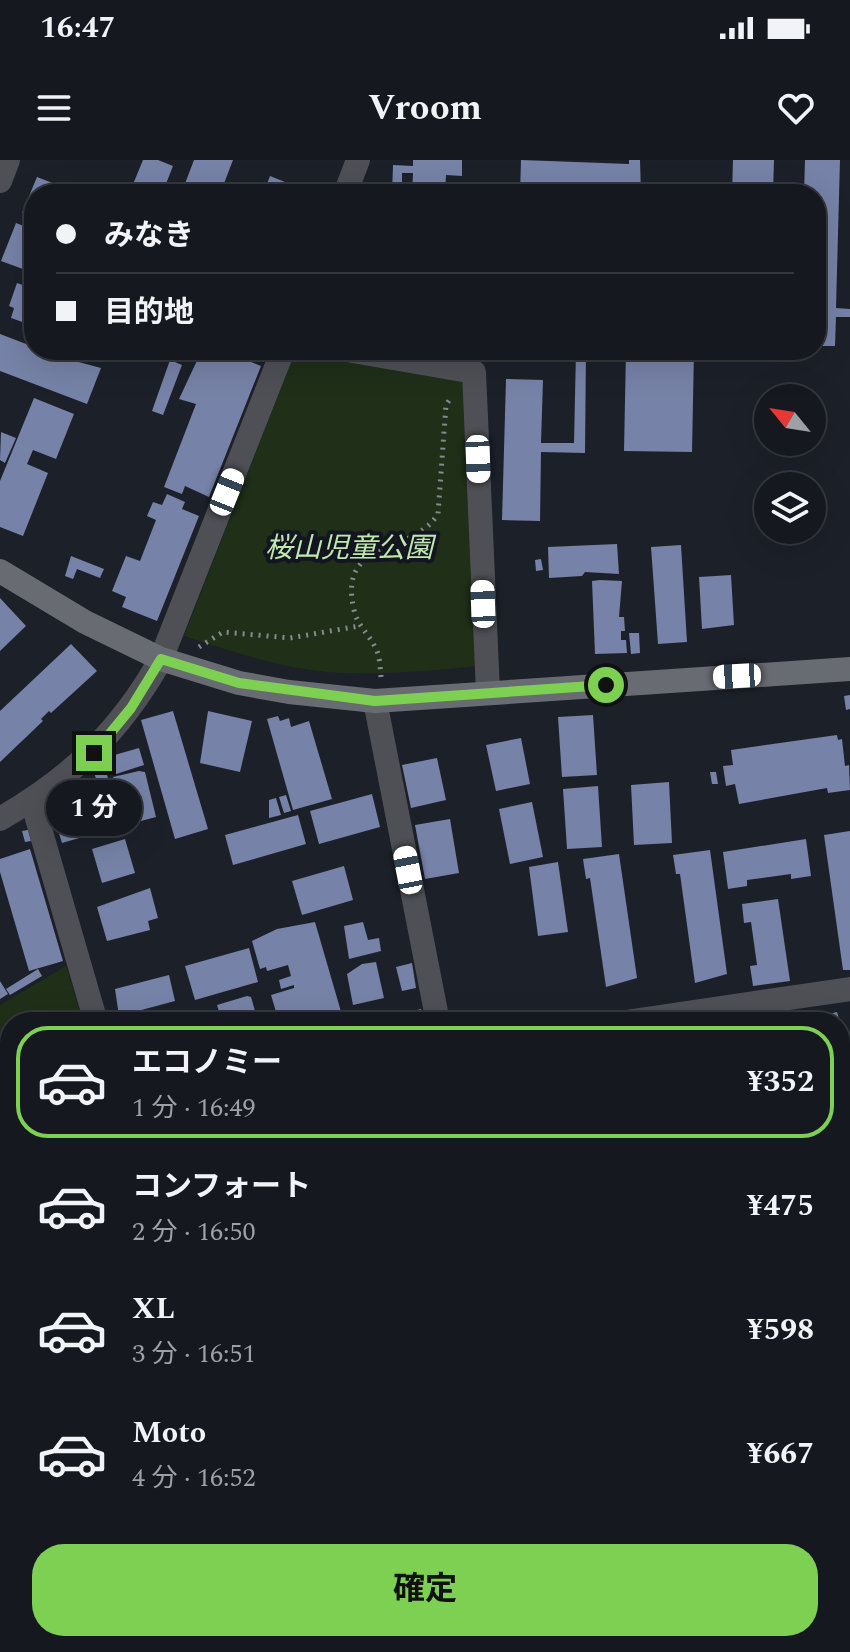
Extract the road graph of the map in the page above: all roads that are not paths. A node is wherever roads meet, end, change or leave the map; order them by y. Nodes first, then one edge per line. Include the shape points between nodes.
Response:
1 (8, 160) edge
2 (358, 160) edge
3 (0, 181) edge
4 (349, 184) edge
5 (279, 360) edge
6 (405, 360) edge
7 (0, 571) edge
8 (161, 659) junction
9 (850, 669) edge
10 (378, 691) junction
11 (488, 692) junction
12 (32, 801) junction
13 (0, 819) edge
14 (850, 989) edge
15 (93, 1012) edge
16 (436, 1012) edge
17 (694, 1012) edge

1 - 3 street
2 - 4 street
5 - 8 street
6 - 11 street via 474,372
7 - 8 street
8 - 10 street via 239,683
8 - 12 street via 116,729
9 - 11 street
10 - 11 street
10 - 16 street
12 - 13 street
12 - 15 street
14 - 17 street

